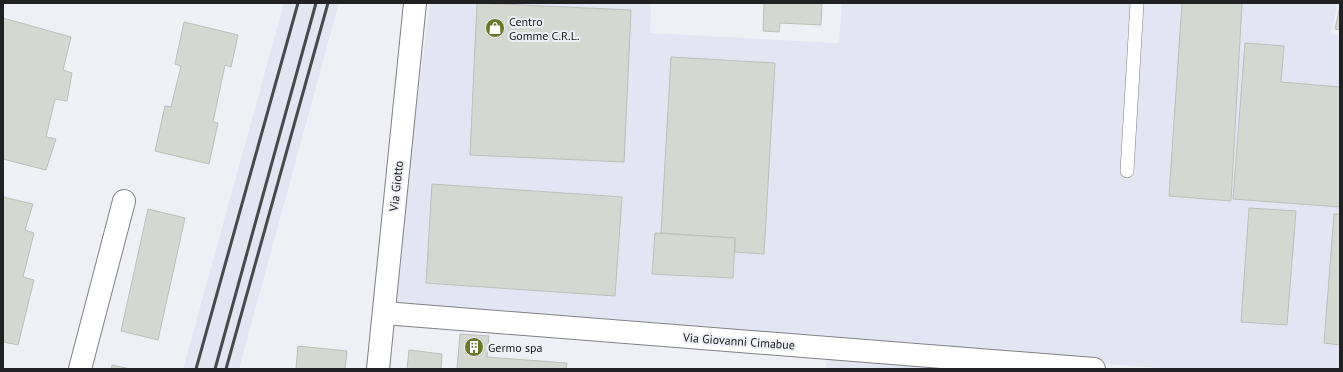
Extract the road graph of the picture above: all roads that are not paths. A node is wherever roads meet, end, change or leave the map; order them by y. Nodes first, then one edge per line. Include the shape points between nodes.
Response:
1 (414, 3) edge
2 (1137, 3) edge
3 (1127, 171) dead end
4 (124, 201) dead end
5 (384, 313) junction
6 (971, 364) edge
7 (80, 369) edge
8 (378, 369) edge
9 (1094, 369) edge

1 - 5 street, Via Giotto
2 - 3 lane
4 - 7 street
5 - 6 street, Via Giovanni Cimabue
5 - 8 street, Via Giotto
6 - 9 street, Via Giovanni Cimabue

